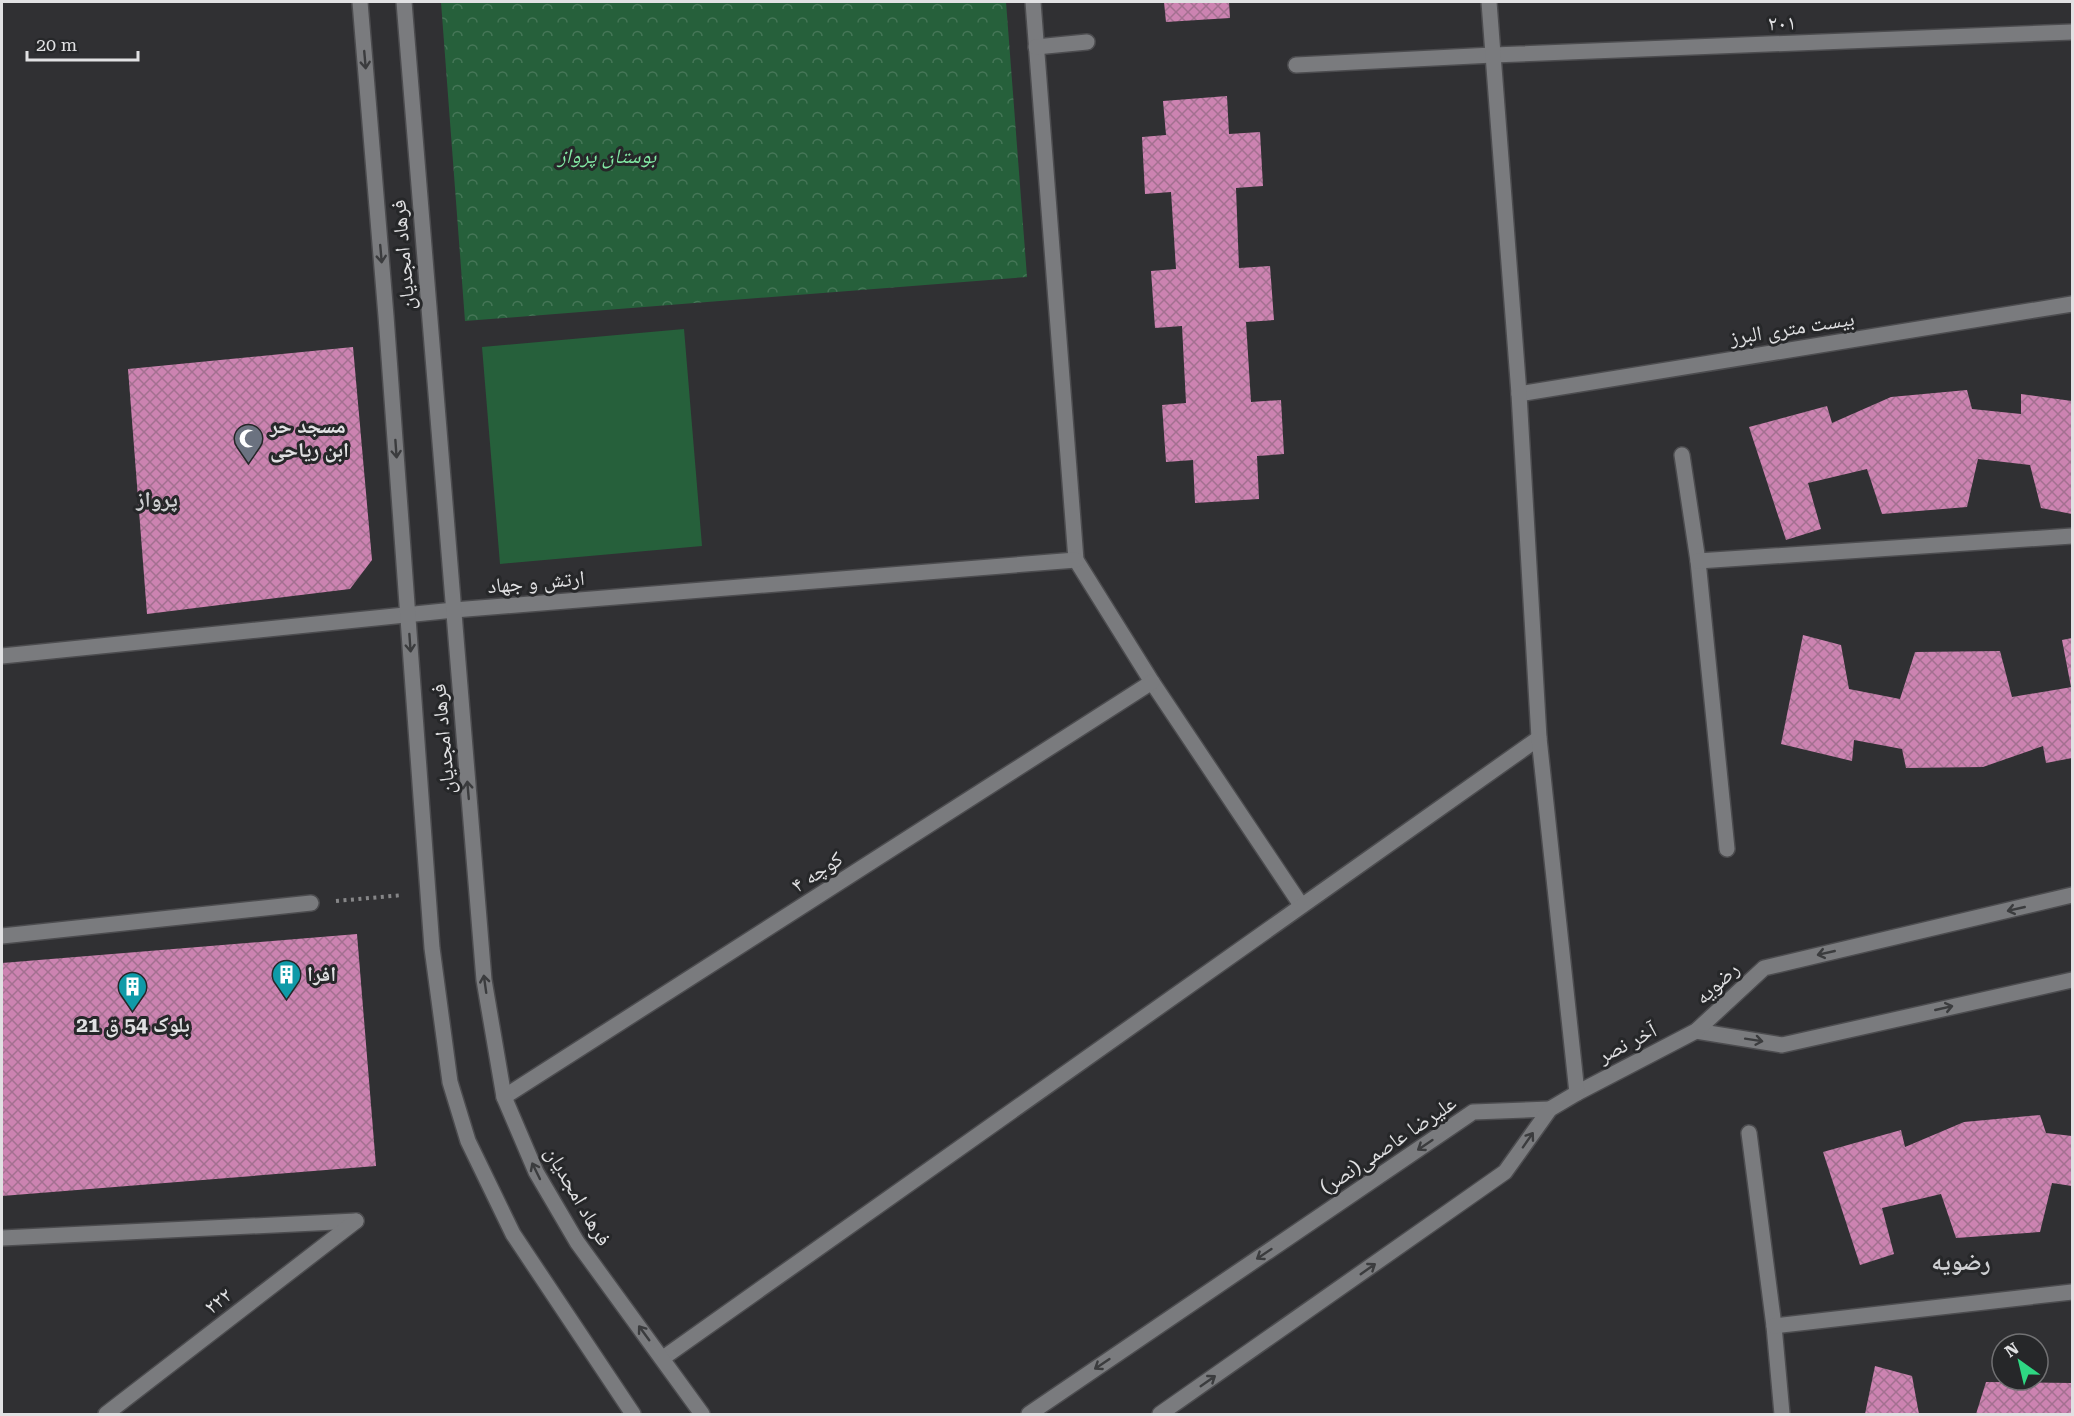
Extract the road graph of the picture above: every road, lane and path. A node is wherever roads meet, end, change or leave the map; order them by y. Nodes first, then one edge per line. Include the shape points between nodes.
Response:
1 (360, 2) edge
2 (404, 2) edge
3 (1033, 2) edge
4 (1489, 2) edge
5 (2073, 32) edge
6 (1087, 42) dead end
7 (1036, 47) junction
8 (1493, 55) junction
9 (1296, 65) dead end
10 (2073, 304) edge
11 (1519, 394) junction
12 (1682, 455) dead end
13 (2073, 536) edge
14 (1076, 560) junction
15 (1698, 561) junction
16 (454, 610) junction
17 (408, 615) junction
18 (2, 656) edge
19 (1152, 682) junction
20 (1539, 738) junction
21 (1727, 849) dead end
22 (428, 893) junction
23 (2073, 895) edge
24 (311, 903) joint
25 (1301, 905) junction
26 (2, 936) edge
27 (2073, 980) edge
28 (1696, 1031) junction
29 (1576, 1093) junction
30 (504, 1097) junction
31 (1550, 1108) junction
32 (1749, 1133) dead end
33 (2, 1238) edge
34 (2073, 1292) edge
35 (1774, 1326) junction
36 (663, 1358) junction
37 (106, 1414) edge
38 (633, 1414) edge
39 (702, 1414) edge
40 (1029, 1414) edge
41 (1160, 1414) edge
42 (1782, 1414) edge

1 -> 17 street, فرهاد امجدیان
2 - 16 street, فرهاد امجدیان
3 - 7 street
4 - 8 street
5 - 8 street, ۲۰۱
6 - 7 street
7 - 14 street
8 - 9 street, ۲۰۱
8 - 11 street
10 - 11 street, بیست متری البرز
11 - 20 street
12 - 15 street
13 - 15 street
14 - 16 street, ارتش و جهاد
14 - 19 street
15 - 21 street
16 - 17 street, ارتش و جهاد
30 -> 16 street, فرهاد امجدیان via 484,980
17 - 18 street, ارتش و جهاد
17 -> 22 street, فرهاد امجدیان
19 - 25 street
19 - 30 street, کوچه ۴
20 - 25 street
20 - 29 street
22 - 24 path
22 - 38 street, فرهاد امجدیان via 450,1082 468,1141 513,1234
23 -> 28 street, رضویه via 1764,968
24 - 26 street
25 - 36 street
28 -> 27 street, رضویه via 1782,1045
28 - 29 street, آخر نصر
29 - 31 street, آخر نصر
36 -> 30 street, فرهاد امجدیان via 577,1242 536,1172
31 -> 40 street, علیرضا عاصمی(نصر) via 1473,1112
41 -> 31 street via 1505,1172
32 - 35 street
33 - 37 street, ۲۲۲ via 356,1221
34 - 35 street
35 - 42 street
36 - 39 street, فرهاد امجدیان

